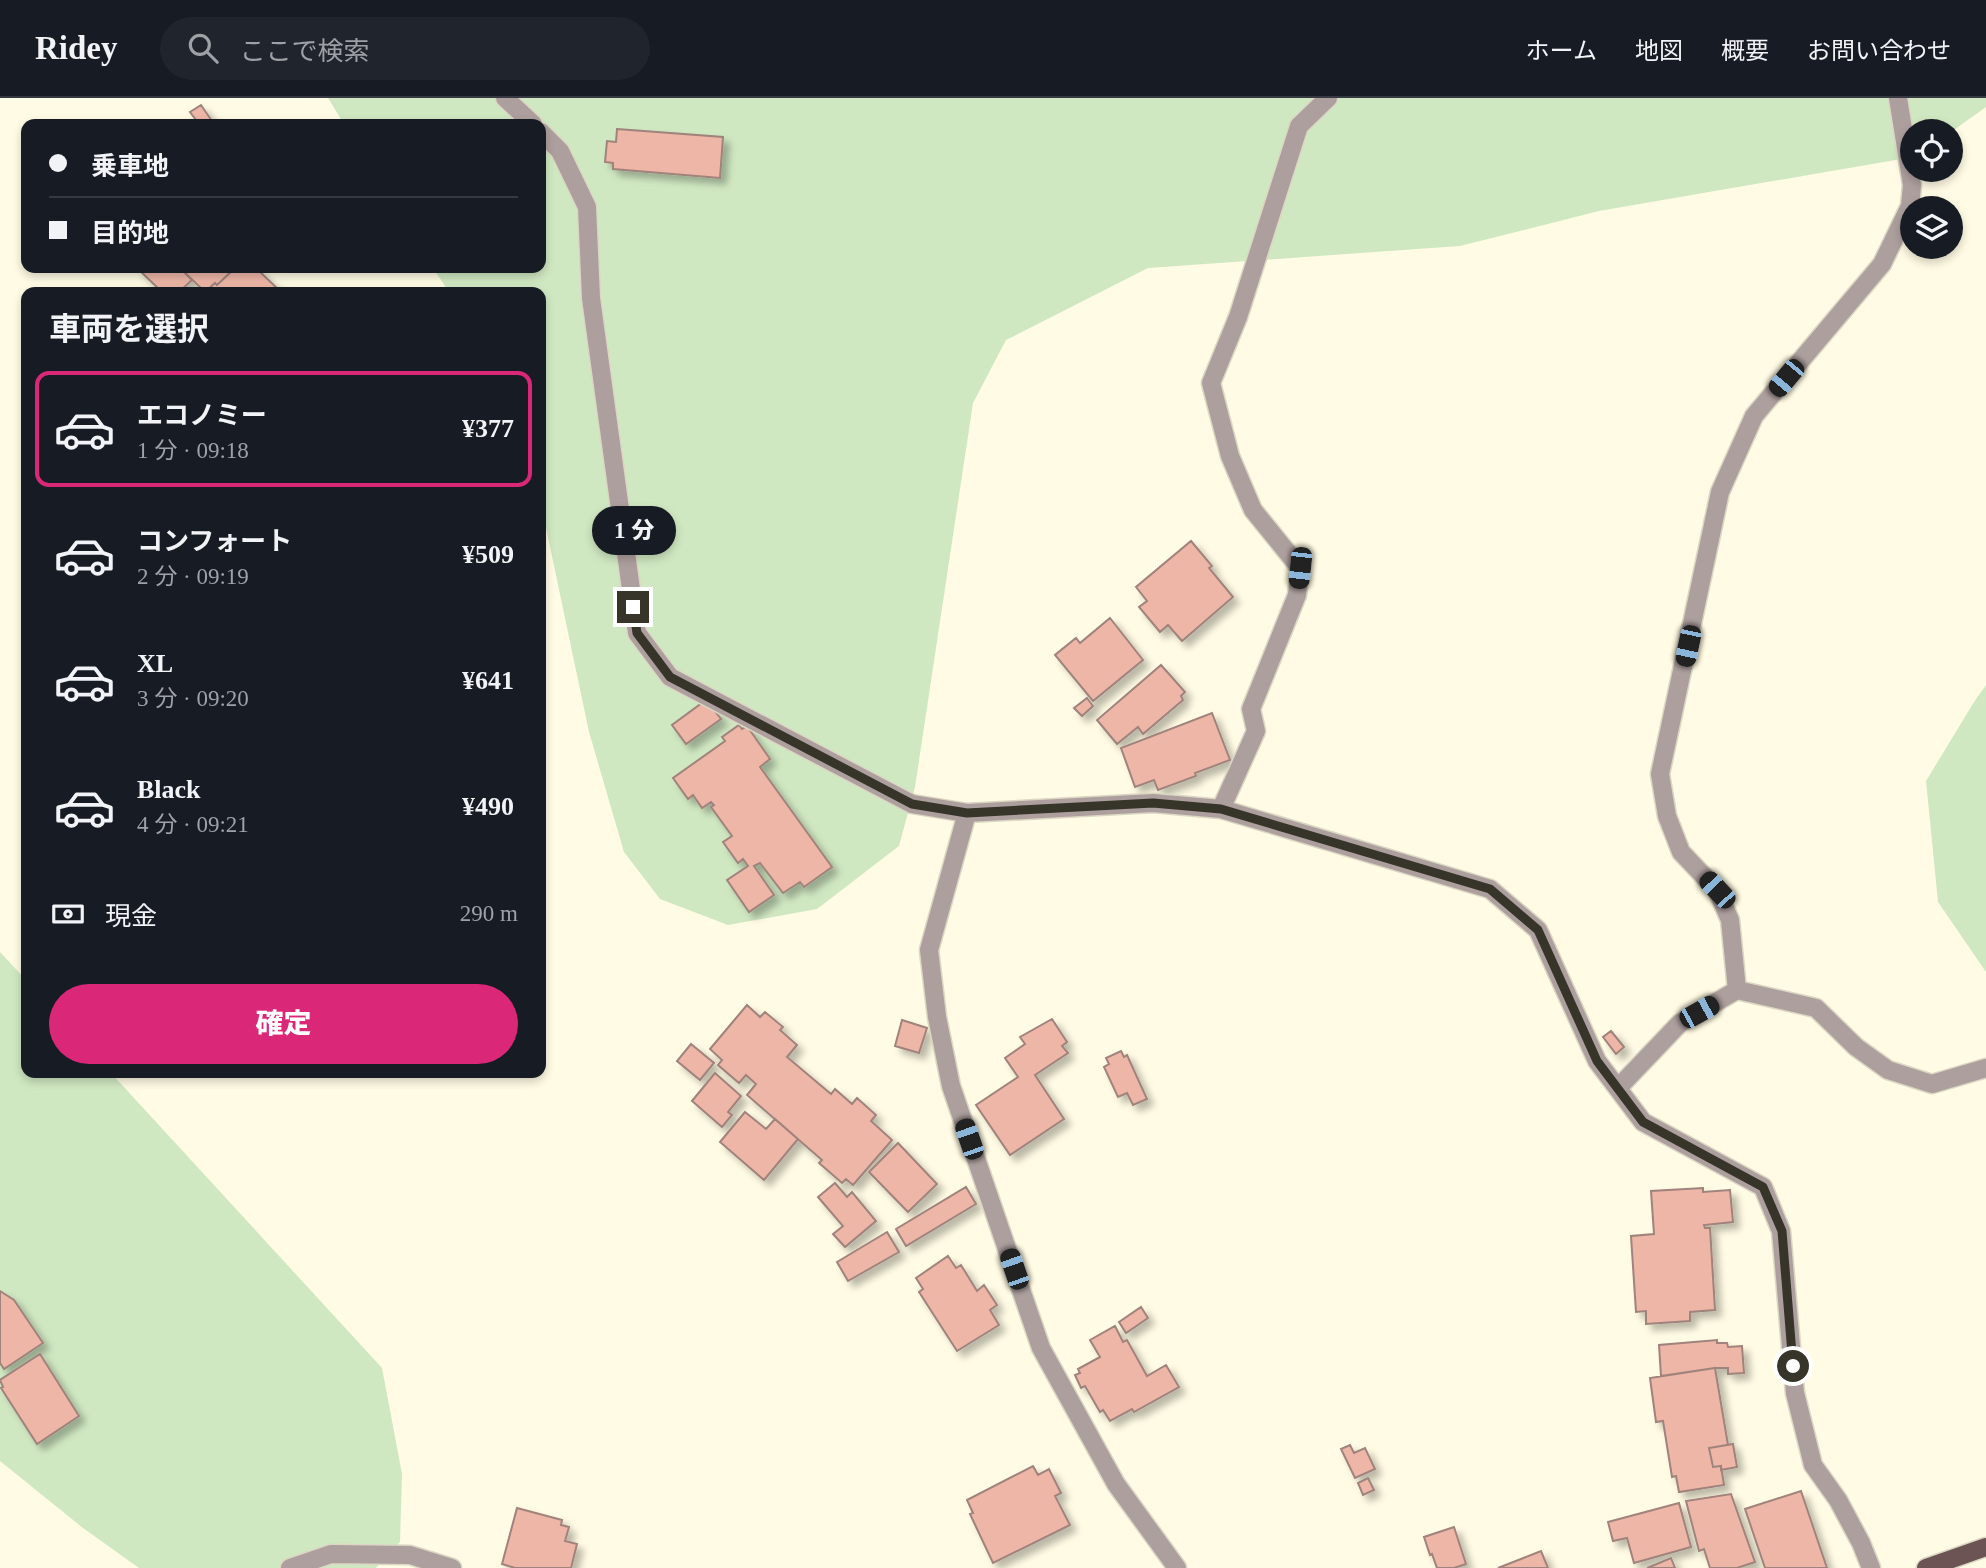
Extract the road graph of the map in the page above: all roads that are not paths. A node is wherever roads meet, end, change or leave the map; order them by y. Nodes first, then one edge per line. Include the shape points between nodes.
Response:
1 (505, 98) edge
2 (1328, 98) edge
3 (1898, 98) edge
4 (528, 119) edge
5 (546, 137) edge
6 (1221, 809) junction
7 (967, 813) junction
8 (1737, 990) junction
9 (1986, 1068) edge
10 (1618, 1088) junction
11 (1986, 1547) edge
12 (290, 1568) edge
13 (452, 1568) edge
14 (1177, 1568) edge
15 (1871, 1568) edge
16 (1926, 1568) edge

1 - 4 street
2 - 6 street via 1299,126 1238,317 1211,383 1230,456 1253,510 1300,568 1297,595 1251,709 1256,731
3 - 8 street via 1912,185 1910,206 1882,264 1754,416 1720,492 1660,774 1667,816 1681,852 1717,890 1730,920
5 - 7 street via 560,151 587,207 591,298 637,633 670,677 912,804
6 - 7 street via 1153,803
6 - 10 street via 1490,889 1538,930 1597,1061
7 - 14 street via 929,950 951,1086 1041,1348 1116,1484
8 - 9 street via 1816,1008 1888,1070 1932,1084
8 - 10 street via 1680,1023
10 - 15 street via 1643,1122 1763,1187 1782,1231 1795,1394 1813,1465 1838,1500
11 - 16 main road
12 - 13 street via 331,1554 410,1555

